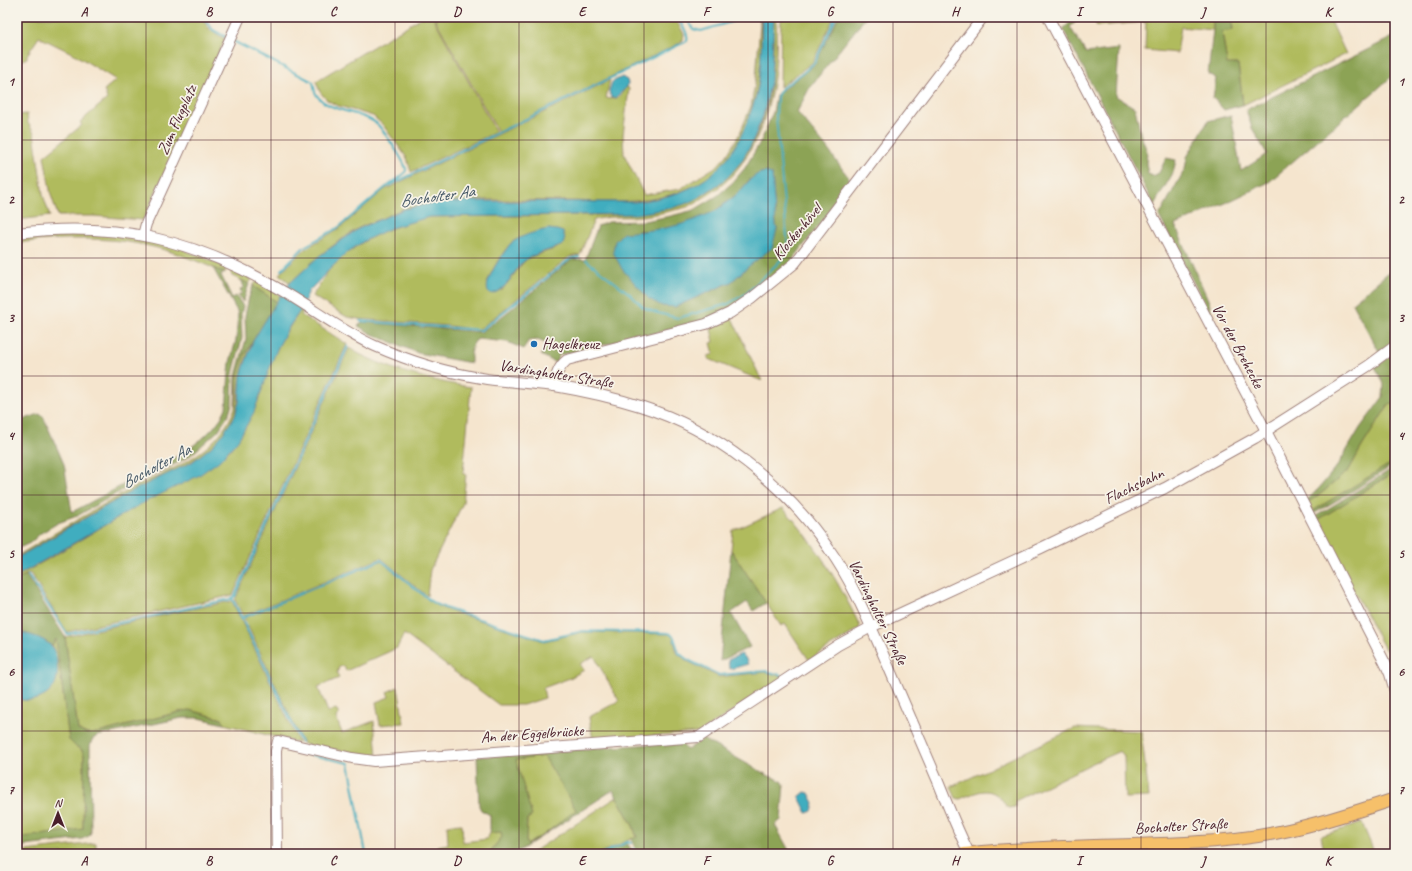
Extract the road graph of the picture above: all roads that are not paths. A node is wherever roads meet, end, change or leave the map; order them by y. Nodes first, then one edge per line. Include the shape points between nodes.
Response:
1 (240, 17) edge
2 (983, 17) edge
3 (1048, 17) edge
4 (17, 233) edge
5 (143, 235) junction
6 (1395, 346) edge
7 (554, 386) junction
8 (1266, 431) junction
9 (871, 627) junction
10 (1395, 691) edge
11 (1395, 799) edge
12 (277, 854) edge
13 (966, 854) edge

1 - 5 street, Zum Flugplatz
2 - 7 street, Klockenhövel via 795,263 752,298 730,313 706,324 567,360 558,371
3 - 8 street, Vor der Brehecke
4 - 5 street, Vardingholter Straße via 81,229
5 - 7 street, Vardingholter Straße via 187,246 227,261 372,345 426,366 489,379
6 - 8 street, Flachsbahn
7 - 9 street, Vardingholter Straße via 599,394 658,412 701,432 732,451 772,482 809,522 830,550 859,600
8 - 9 street, Flachsbahn via 1165,488
8 - 10 street, Vor der Brehecke via 1386,665
9 - 12 street, An der Eggelbrücke via 838,645 699,737 374,761 278,741
9 - 13 street, Vardingholter Straße
11 - 13 main road, Bocholter Straße via 1310,826 1236,839

